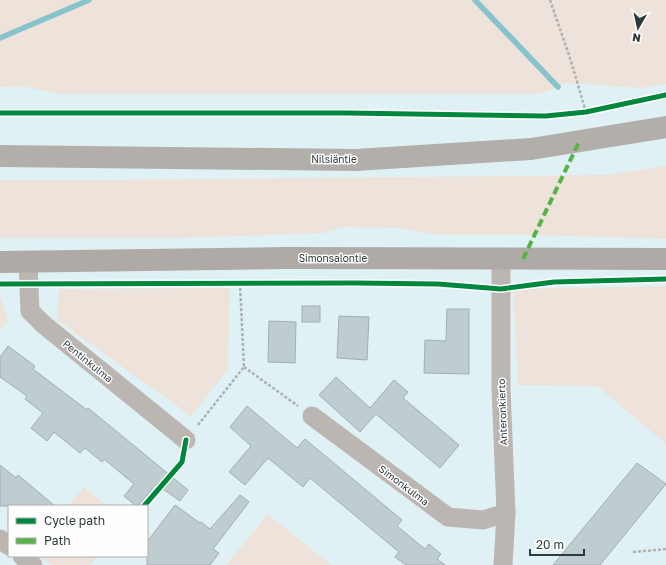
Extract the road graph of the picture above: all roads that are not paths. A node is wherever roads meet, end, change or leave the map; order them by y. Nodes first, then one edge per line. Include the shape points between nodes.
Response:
1 (666, 127) edge
2 (0, 156) edge
3 (501, 258) junction
4 (666, 259) edge
5 (0, 262) edge
6 (28, 262) junction
7 (312, 416) road end
8 (186, 440) road end
9 (506, 513) junction
10 (0, 539) edge
11 (8, 545) edge
12 (23, 557) edge
13 (33, 565) edge
14 (503, 565) edge

1 - 2 main road, Nilsiäntie via 531,149 356,160
3 - 4 street, Simonsalontie
3 - 6 street, Simonsalontie
3 - 9 street, Anteronkierto via 501,388
5 - 6 street, Simonsalontie
6 - 8 street, Pentinkulma via 30,311
7 - 9 street, Simonkulma via 448,517 483,520
9 - 14 street, Anteronkierto
10 - 11 street
12 - 13 street

